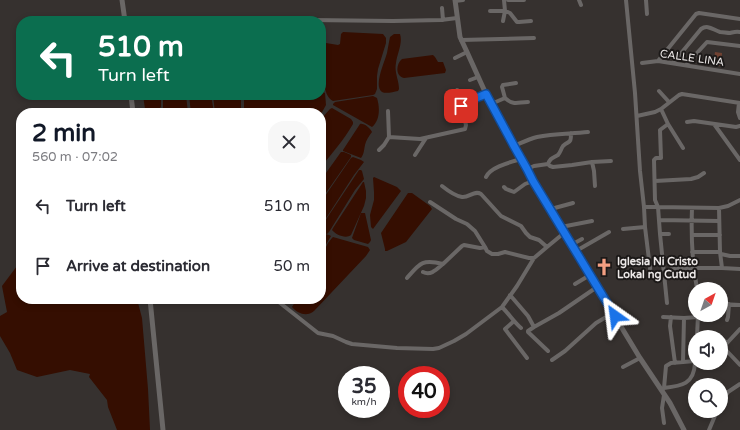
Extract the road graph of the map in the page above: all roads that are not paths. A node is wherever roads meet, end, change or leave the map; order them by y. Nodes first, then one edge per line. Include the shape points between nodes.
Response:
1 (122, 0) edge
2 (455, 0) edge
3 (462, 0) edge
4 (504, 0) edge
5 (508, 0) edge
6 (524, 0) edge
7 (579, 0) edge
8 (626, 0) edge
9 (646, 0) edge
10 (581, 5) dead end
11 (442, 8) dead end
12 (490, 11) dead end
13 (505, 11) junction
14 (647, 14) dead end
15 (124, 16) edge
16 (457, 18) junction
17 (326, 20) edge
18 (443, 20) junction
19 (740, 20) edge
20 (503, 21) dead end
21 (531, 21) dead end
22 (740, 32) edge
23 (534, 38) dead end
24 (462, 40) junction
25 (740, 46) edge
26 (467, 52) junction
27 (455, 58) dead end
28 (658, 61) junction
29 (642, 63) dead end
30 (673, 63) junction
31 (686, 65) junction
32 (740, 74) edge
33 (478, 77) junction
34 (470, 80) dead end
35 (516, 83) dead end
36 (457, 90) dead end
37 (659, 91) dead end
38 (486, 94) junction
39 (505, 98) junction
40 (468, 101) junction
41 (528, 102) dead end
42 (669, 102) junction
43 (740, 103) edge
44 (491, 104) junction
45 (660, 109) junction
46 (388, 111) dead end
47 (637, 116) junction
48 (740, 118) edge
49 (687, 122) dead end
50 (668, 124) junction
51 (714, 124) junction
52 (740, 126) edge
53 (588, 132) dead end
54 (571, 133) junction
55 (389, 137) junction
56 (426, 138) junction
57 (514, 146) junction
58 (683, 148) dead end
59 (379, 150) dead end
60 (415, 155) dead end
61 (521, 159) junction
62 (740, 160) edge
63 (611, 161) dead end
64 (592, 162) junction
65 (548, 164) junction
66 (527, 169) junction
67 (704, 173) dead end
68 (486, 176) dead end
69 (533, 181) junction
70 (655, 181) junction
71 (442, 186) dead end
72 (596, 186) dead end
73 (504, 187) dead end
74 (740, 200) edge
75 (430, 202) dead end
76 (573, 202) dead end
77 (644, 207) junction
78 (658, 207) junction
79 (692, 208) junction
80 (719, 208) junction
81 (550, 209) junction
82 (659, 220) junction
83 (692, 220) junction
84 (592, 221) dead end
85 (719, 221) junction
86 (561, 227) junction
87 (645, 227) junction
88 (623, 229) dead end
89 (609, 232) dead end
90 (564, 233) junction
91 (660, 234) junction
92 (669, 234) dead end
93 (692, 235) junction
94 (720, 235) junction
95 (582, 239) dead end
96 (571, 245) junction
97 (485, 247) junction
98 (547, 247) junction
99 (576, 251) junction
100 (692, 252) junction
101 (721, 253) junction
102 (740, 256) edge
103 (534, 258) junction
104 (443, 264) junction
105 (693, 268) junction
106 (722, 268) junction
107 (672, 269) dead end
108 (740, 269) edge
109 (423, 272) dead end
110 (590, 275) junction
111 (651, 276) dead end
112 (407, 278) dead end
113 (696, 282) edge
114 (575, 284) dead end
115 (597, 286) junction
116 (510, 295) junction
117 (667, 303) dead end
118 (150, 304) edge
119 (281, 304) edge
120 (729, 304) joint
121 (740, 305) edge
122 (502, 308) junction
123 (613, 313) junction
124 (663, 317) dead end
125 (671, 317) junction
126 (688, 317) edge
127 (728, 317) edge
128 (684, 318) junction
129 (514, 321) junction
130 (534, 327) junction
131 (521, 328) dead end
132 (740, 330) edge
133 (728, 342) edge
134 (548, 351) dead end
135 (728, 353) edge
136 (527, 358) dead end
137 (640, 358) junction
138 (552, 360) dead end
139 (682, 362) junction
140 (688, 362) edge
141 (675, 363) junction
142 (740, 365) edge
143 (623, 367) dead end
144 (693, 370) edge
145 (740, 384) edge
146 (663, 391) junction
147 (728, 392) edge
148 (714, 418) edge
149 (664, 423) dead end
150 (162, 430) edge
151 (684, 430) edge
152 (709, 430) edge

1 - 15 street
2 - 3 street
2 - 16 street
4 - 13 street
5 - 6 street
7 - 10 street
8 - 47 street
9 - 14 street
11 - 18 street
12 - 13 street
13 - 20 street
13 - 21 street via 517,22
16 - 18 street
16 - 24 street
17 - 18 street
19 - 28 street via 696,14
22 - 30 street via 728,33 704,27
23 - 24 street
24 - 26 street
25 - 31 street via 707,42
26 - 27 street
26 - 33 street
28 - 29 street, CALLE LINA
28 - 30 street, CALLE LINA
30 - 31 street, CALLE LINA
31 - 32 street, CALLE LINA
33 - 34 street
33 - 38 street
35 - 39 street via 503,85
36 - 40 street
37 - 42 street
38 - 40 street
38 - 44 street
39 - 41 street via 517,104
39 - 44 street
40 - 56 street via 461,106 465,129
42 - 43 street via 682,94
42 - 45 street
43 - 48 street
44 - 57 street
45 - 47 street
45 - 50 street
46 - 55 street
47 - 77 street
49 - 51 street
50 - 58 street
50 - 70 street via 660,130 662,156 654,160
51 - 52 street
51 - 62 street
53 - 54 street
54 - 57 street via 529,139
54 - 65 street via 570,142 557,156 550,159
55 - 56 street
55 - 59 street
56 - 60 street
57 - 61 street
61 - 66 street
61 - 68 street via 490,170
63 - 64 street
64 - 65 street via 553,167
64 - 72 street
65 - 66 street
66 - 69 street
67 - 70 street via 691,180
69 - 73 street via 514,192
69 - 81 street
70 - 78 street via 655,200
71 - 98 street via 462,197 478,192 501,216 521,226 530,237
74 - 80 street
75 - 97 street via 467,224
76 - 81 street
77 - 78 street
77 - 87 street
78 - 79 street
78 - 82 street
79 - 80 street
79 - 83 street
80 - 85 street
81 - 86 street
82 - 83 street
82 - 91 street
83 - 85 street
83 - 93 street
84 - 86 street
85 - 94 street
86 - 90 street
87 - 88 street
87 - 111 street
89 - 99 street
90 - 96 street
90 - 98 street
91 - 92 street
91 - 117 street
93 - 94 street
93 - 100 street
94 - 101 street
95 - 96 street
96 - 99 street
97 - 103 street via 492,254 505,252
97 - 104 street via 464,245
98 - 103 street
99 - 110 street
100 - 101 street
100 - 105 street
101 - 102 street
101 - 106 street
103 - 116 street
104 - 109 street via 431,273
104 - 112 street via 423,262
105 - 106 street
105 - 107 street
105 - 113 street
106 - 108 street
110 - 114 street
110 - 115 street
115 - 123 street
115 - 130 street via 560,313
116 - 122 street
116 - 130 street
118 - 150 street
119 - 122 street via 318,333 352,344 433,349 466,334
120 - 121 street
120 - 127 street
122 - 129 street
123 - 137 street
123 - 138 street
124 - 125 street
125 - 128 street
125 - 141 street
126 - 128 street
128 - 139 street
129 - 131 street
129 - 136 street via 505,329
130 - 134 street via 528,332
132 - 133 street
135 - 142 street
137 - 143 street
137 - 146 street
139 - 140 street
139 - 141 street
141 - 146 street via 666,366
144 - 146 street via 692,376 684,384
145 - 147 street
146 - 149 street
146 - 151 street
148 - 152 street

